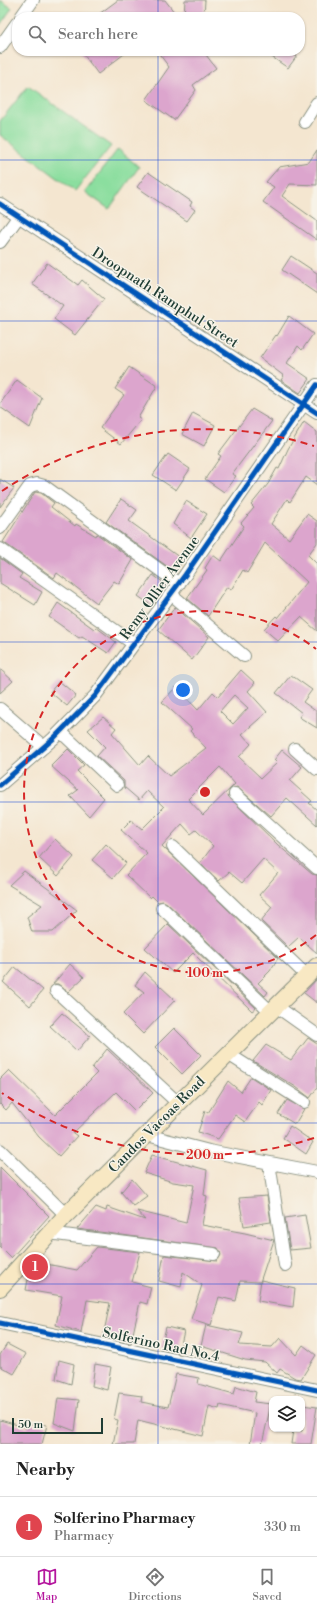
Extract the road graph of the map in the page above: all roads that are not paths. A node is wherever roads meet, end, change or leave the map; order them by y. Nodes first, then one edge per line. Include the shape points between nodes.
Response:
1 (33, 0) edge
2 (25, 12) edge
3 (12, 30) edge
4 (0, 46) edge
5 (317, 103) edge
6 (305, 122) dead end
7 (0, 204) edge
8 (19, 216) junction
9 (0, 242) edge
10 (317, 385) edge
11 (304, 404) junction
12 (317, 413) edge
13 (0, 528) edge
14 (0, 549) edge
15 (179, 584) junction
16 (171, 594) junction
17 (134, 644) junction
18 (244, 656) dead end
19 (0, 709) edge
20 (61, 732) junction
21 (44, 747) junction
22 (295, 749) dead end
23 (317, 769) edge
24 (117, 784) dead end
25 (0, 786) edge
26 (236, 794) dead end
27 (173, 847) dead end
28 (317, 868) edge
29 (162, 908) dead end
30 (314, 969) edge
31 (56, 991) dead end
32 (273, 1009) junction
33 (317, 1035) edge
34 (228, 1054) junction
35 (304, 1102) dead end
36 (178, 1103) junction
37 (147, 1134) junction
38 (0, 1150) edge
39 (269, 1163) junction
40 (317, 1172) edge
41 (66, 1214) junction
42 (48, 1234) junction
43 (214, 1254) dead end
44 (285, 1265) dead end
45 (0, 1288) edge
46 (0, 1323) edge
47 (317, 1390) edge

1 - 2 street
3 - 4 street
5 - 6 street
7 - 8 street, Droopnath Ramphul Street
8 - 9 street
8 - 11 street, Droopnath Ramphul Street
10 - 11 street, Remy Ollier Avenue
11 - 12 street, Droopnath Ramphul Street
11 - 15 street, Remy Ollier Avenue
13 - 15 street via 30,486 44,486
14 - 17 street
15 - 16 street, Remy Ollier Avenue
16 - 17 street, Remy Ollier Avenue
16 - 18 street
17 - 20 street, Remy Ollier Avenue via 96,696
19 - 21 street
20 - 21 street, Remy Ollier Avenue
20 - 24 street
21 - 25 street, Remy Ollier Avenue
22 - 23 street
26 - 28 street
27 - 30 street
29 - 32 street
30 - 32 main road, Candos Vacoas Road
31 - 36 street
32 - 33 street
32 - 34 main road, Candos Vacoas Road
34 - 35 street
34 - 36 main road, Candos Vacoas Road
36 - 37 main road, Candos Vacoas Road
37 - 39 street via 209,1151
37 - 41 main road, Candos Vacoas Road
38 - 41 street
39 - 40 street
39 - 44 street
41 - 42 main road, Candos Vacoas Road
42 - 43 street
42 - 45 main road, Candos Vacoas Road
46 - 47 street, Solferino Rad No.4

